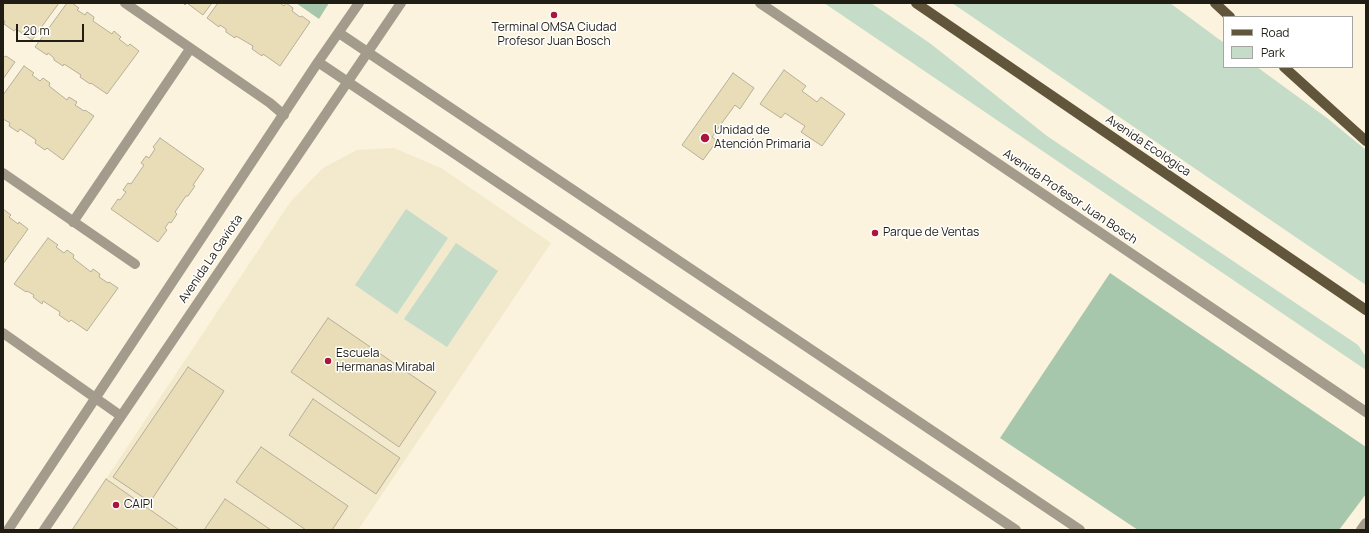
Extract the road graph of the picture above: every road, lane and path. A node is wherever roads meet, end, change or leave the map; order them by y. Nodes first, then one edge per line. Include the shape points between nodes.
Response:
1 (125, 3) edge
2 (359, 3) edge
3 (400, 3) edge
4 (760, 3) edge
5 (916, 3) edge
6 (1215, 3) edge
7 (1229, 16) edge
8 (339, 33) junction
9 (190, 49) junction
10 (367, 51) junction
11 (318, 62) junction
12 (1285, 68) edge
13 (347, 81) junction
14 (284, 115) junction
15 (1366, 141) edge
16 (3, 173) edge
17 (73, 222) junction
18 (135, 264) dead end
19 (1366, 310) edge
20 (3, 333) edge
21 (96, 398) junction
22 (1366, 412) edge
23 (121, 416) junction
24 (1366, 523) edge
25 (8, 530) edge
26 (44, 530) edge
27 (1016, 530) edge
28 (1080, 530) edge
29 (1361, 530) edge

1 - 9 street
2 - 8 street, Avenida La Gaviota
3 - 10 street, Avenida La Gaviota
4 - 22 street, Avenida Profesor Juan Bosch
5 - 19 main road, Avenida Ecológica
6 - 7 main road
8 - 10 street
8 - 11 street, Avenida La Gaviota
9 - 14 street
9 - 17 street
10 - 13 street, Avenida La Gaviota
10 - 28 street
11 - 13 street
11 - 14 street, Avenida La Gaviota
12 - 15 main road
13 - 23 street, Avenida La Gaviota
13 - 27 street
14 - 21 street, Avenida La Gaviota
16 - 17 street
17 - 18 street
20 - 21 street
21 - 23 street
21 - 25 street, Avenida La Gaviota
23 - 26 street, Avenida La Gaviota
24 - 29 street

